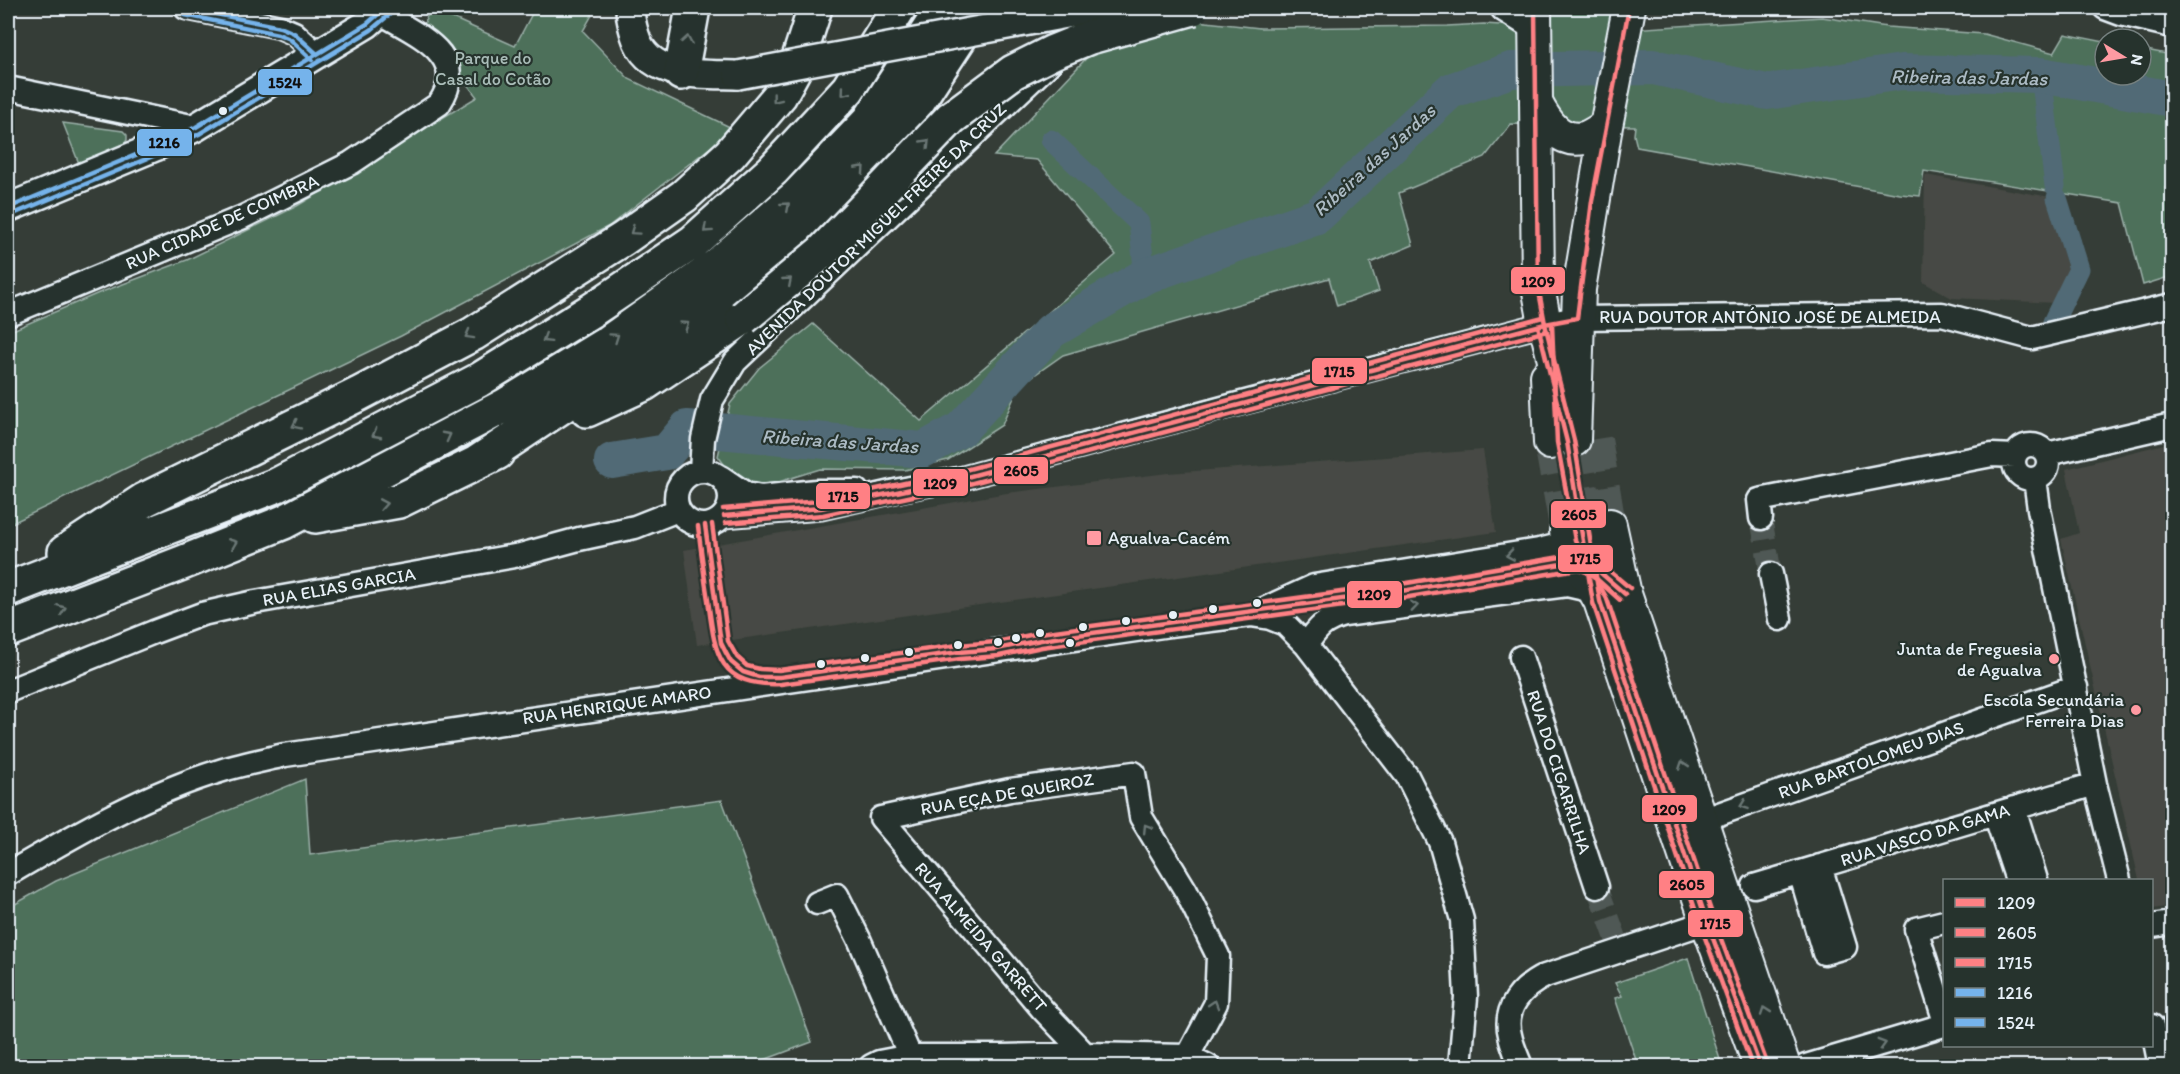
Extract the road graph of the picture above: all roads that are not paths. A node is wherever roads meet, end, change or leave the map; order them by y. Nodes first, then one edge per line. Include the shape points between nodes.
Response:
1 (186, 8) edge
2 (630, 8) edge
3 (693, 8) edge
4 (814, 8) edge
5 (899, 8) edge
6 (943, 8) edge
7 (979, 8) edge
8 (1091, 8) edge
9 (1099, 8) edge
10 (1193, 8) edge
11 (1505, 8) edge
12 (2105, 8) edge
13 (383, 10) edge
14 (1535, 17) edge
15 (1627, 20) edge
16 (2172, 26) edge
17 (317, 54) junction
18 (681, 73) junction
19 (8, 88) edge
20 (1536, 104) junction
21 (1606, 126) junction
22 (196, 127) junction
23 (8, 208) edge
24 (2172, 305) edge
25 (8, 314) edge
26 (1545, 324) junction
27 (1577, 332) junction
28 (2172, 426) edge
29 (1596, 439) tunnel mouth
30 (1550, 443) tunnel mouth
31 (2047, 454) junction
32 (2015, 456) junction
33 (478, 462) junction
34 (708, 469) junction
35 (2035, 479) junction
36 (892, 492) junction
37 (678, 510) junction
38 (724, 516) junction
39 (1761, 518) tunnel mouth
40 (284, 522) junction
41 (1610, 525) tunnel mouth
42 (1567, 537) joint
43 (1771, 574) tunnel mouth
44 (9, 588) edge
45 (1612, 597) junction
46 (1251, 615) junction
47 (1780, 619) dead end
48 (8, 630) edge
49 (1306, 645) junction
50 (1521, 657) dead end
51 (2076, 687) junction
52 (8, 691) edge
53 (2096, 784) junction
54 (2004, 811) junction
55 (881, 818) joint
56 (1702, 820) junction
57 (1686, 855) junction
58 (8, 874) edge
59 (2017, 879) edge
60 (2036, 879) edge
61 (2119, 879) edge
62 (1754, 886) dead end
63 (1597, 887) tunnel mouth
64 (817, 903) dead end
65 (1707, 922) junction
66 (1943, 922) edge
67 (2172, 923) edge
68 (2153, 926) edge
69 (1943, 1016) edge
70 (1943, 1025) edge
71 (2153, 1035) edge
72 (1085, 1054) junction
73 (910, 1056) junction
74 (1188, 1056) junction
75 (1769, 1065) edge
76 (871, 1066) edge
77 (1208, 1066) edge
78 (1460, 1066) edge
79 (1521, 1066) edge
80 (1806, 1066) edge
81 (2160, 1066) edge

1 - 17 street via 280,27 294,33
2 - 18 street via 637,40 645,54 658,65
18 -> 3 highway
4 -> 44 highway via 797,64 780,95 730,154 684,196 473,334 144,500
5 -> 44 highway via 848,89 773,170 693,242 592,310 479,380 277,485
40 -> 6 highway via 506,405 609,342 716,266 797,196 869,121
33 -> 7 highway via 734,292 826,208 907,118
8 - 34 street, AVENIDA DOUTOR MIGUEL FREIRE DA CRUZ via 1062,51 735,362 712,400 703,439
9 - 18 street, bridge via 738,75
33 -> 10 highway, bridge via 644,384 743,318 822,252 951,118 1012,72 1090,36
11 - 14 street
12 - 16 street
13 - 17 street
13 - 25 street, RUA CIDADE DE COIMBRA via 444,55 451,74 439,104 351,163 243,217
14 - 20 main road
15 - 21 main road
17 - 22 street
19 - 22 street
20 - 21 main road via 1546,122 1558,133 1572,138 1586,138
20 - 26 main road via 1538,286
21 - 27 main road via 1579,289
22 - 23 street
24 - 27 street, RUA DOUTOR ANTÓNIO JOSÉ DE ALMEIDA via 2032,338 1942,314
26 - 27 street, RUA DOUTOR ANTÓNIO JOSÉ DE ALMEIDA
26 - 27 main road via 1574,440
26 - 30 main road
26 - 36 street via 963,478
27 - 29 main road
28 - 31 street
31 - 32 street via 2028,444
31 - 35 street via 2049,466
32 - 35 street via 2018,474
32 - 39 street via 1992,455 1759,500
40 -> 33 highway via 399,501
34 - 36 street via 746,494 761,497 816,491
34 - 37 street via 682,480 675,500
34 - 38 street via 728,486 729,507
35 - 51 street
36 - 38 street via 821,508
37 - 38 street via 694,524 715,523
37 - 52 street, RUA ELIAS GARCIA via 635,527 520,555 202,614
48 -> 40 highway
41 - 45 main road
42 - 45 main road
42 -> 46 street via 1539,550 1314,586
43 - 47 street
49 -> 45 street via 1320,626 1344,615 1567,585
56 -> 45 main road
45 - 57 main road
46 - 49 street via 1285,624
46 - 58 street, RUA HENRIQUE AMARO via 285,755 222,771 152,797 102,820
49 - 78 street via 1407,776 1440,842 1462,920 1466,997
50 - 63 street, RUA DO CIGARRILHA
51 - 53 street
51 -> 56 street, RUA BARTOLOMEU DIAS
53 - 54 street, RUA VASCO DA GAMA
53 - 61 street
54 - 59 street
54 - 60 street
54 - 62 street, RUA VASCO DA GAMA
55 - 72 street, RUA ALMEIDA GARRETT via 1043,1010
74 -> 55 street, RUA EÇA DE QUEIROZ via 1216,1004 1218,956 1186,891 1141,818 1134,773 1010,790
56 - 57 street
75 -> 56 main road
57 - 65 main road
64 - 73 street via 837,895
65 - 75 main road
65 - 79 street via 1617,945 1533,982 1516,998 1508,1024
66 - 69 street via 1916,929
67 - 68 street
80 -> 70 street
71 - 81 street
72 - 73 street
72 - 74 street
73 - 76 street
74 - 77 street

